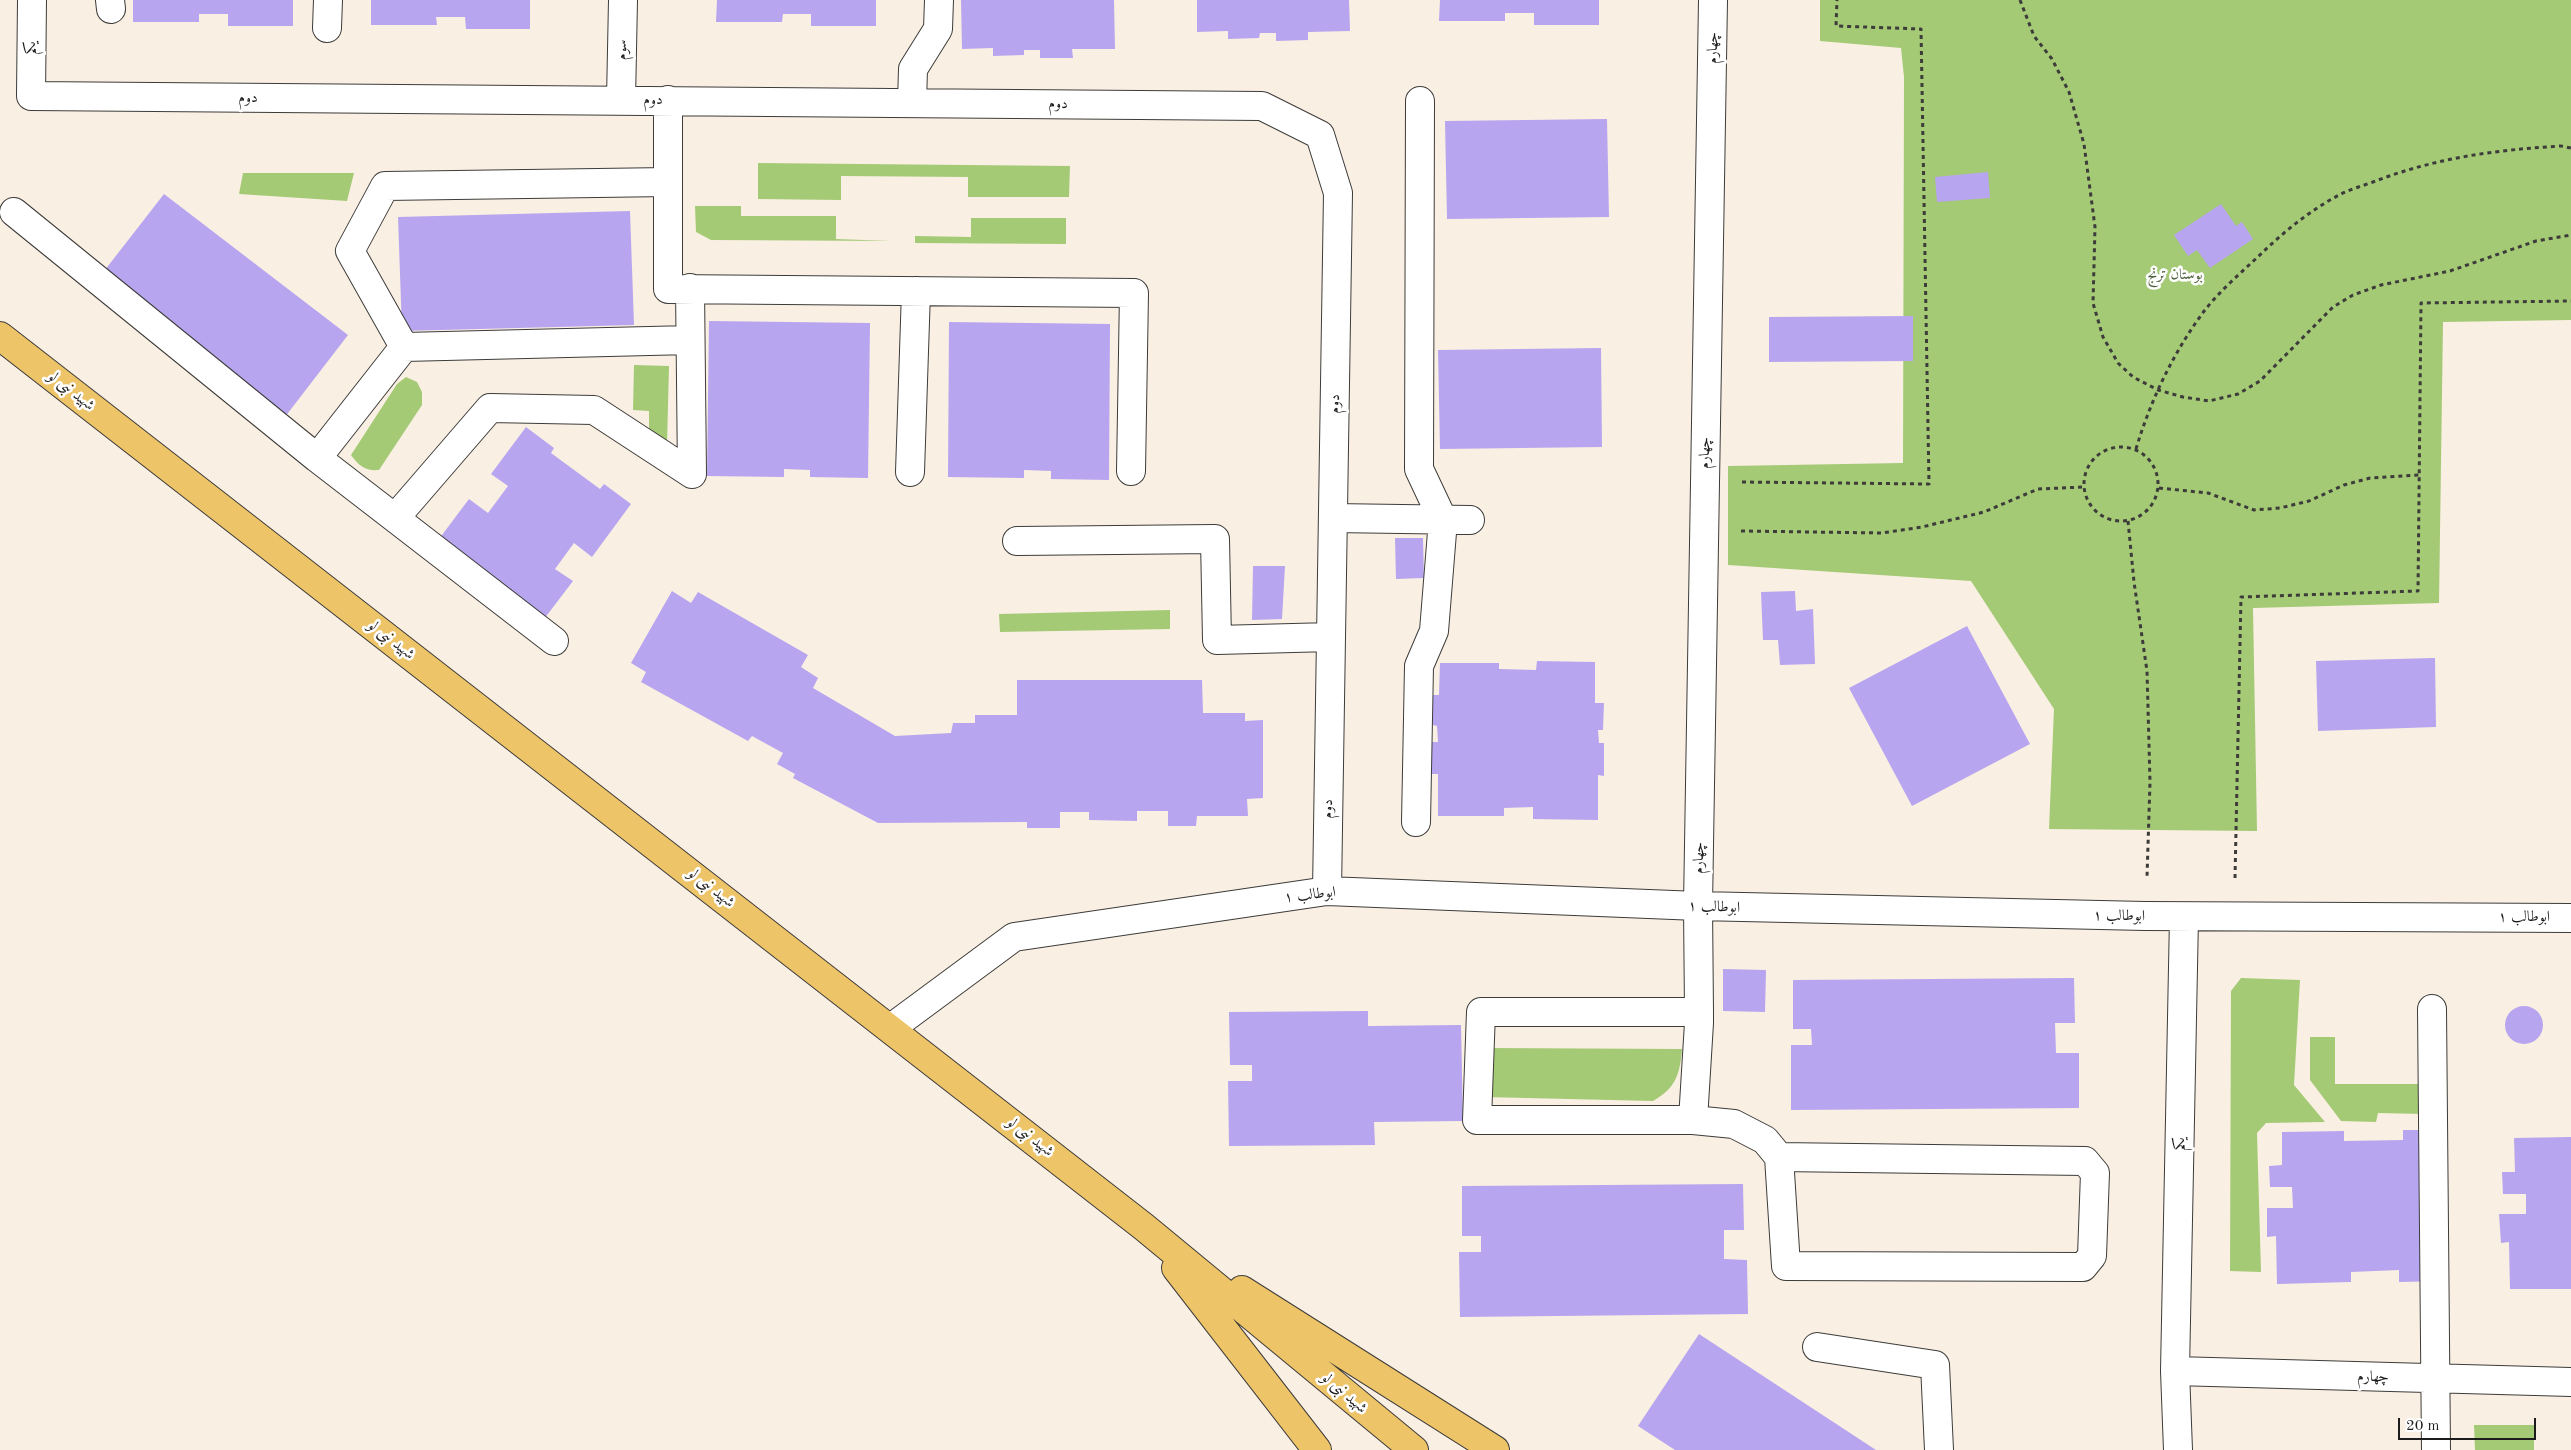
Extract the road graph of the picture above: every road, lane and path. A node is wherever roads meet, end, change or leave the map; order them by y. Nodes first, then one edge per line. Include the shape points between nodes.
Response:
1 (32, 0) edge
2 (328, 0) edge
3 (623, 0) edge
4 (939, 0) edge
5 (1713, 0) edge
6 (1837, 0) edge
7 (2020, 0) edge
8 (328, 28) dead end
9 (31, 96) joint
10 (621, 100) junction
11 (668, 100) junction
12 (1420, 101) dead end
13 (912, 103) junction
14 (2571, 148) edge
15 (668, 182) junction
16 (14, 212) dead end
17 (2571, 235) edge
18 (690, 288) junction
19 (916, 291) junction
20 (2571, 302) edge
21 (0, 336) edge
22 (690, 340) junction
23 (404, 347) junction
24 (2158, 390) junction
25 (2136, 450) junction
26 (317, 458) junction
27 (1131, 470) dead end
28 (910, 472) dead end
29 (2419, 475) junction
30 (1705, 482) junction
31 (2084, 487) junction
32 (2159, 488) junction
33 (395, 518) junction
34 (1333, 518) junction
35 (1456, 520) junction
36 (2128, 521) junction
37 (1705, 531) junction
38 (1017, 540) dead end
39 (1331, 637) junction
40 (554, 641) dead end
41 (1416, 822) dead end
42 (1327, 891) junction
43 (1698, 906) junction
44 (2145, 916) junction
45 (2184, 917) junction
46 (2235, 917) junction
47 (2571, 918) edge
48 (2432, 1009) dead end
49 (1699, 1012) junction
50 (891, 1028) junction
51 (1693, 1120) junction
52 (1779, 1157) junction
53 (1144, 1227) junction
54 (1817, 1347) dead end
55 (2175, 1371) junction
56 (2434, 1378) junction
57 (2571, 1382) edge
58 (1317, 1450) edge
59 (1414, 1450) edge
60 (1495, 1450) edge
61 (1939, 1450) edge
62 (2178, 1450) edge
63 (2436, 1450) edge

1 - 9 street, یکم
2 - 8 street
3 - 10 street, سوم
4 - 13 street via 938,29 913,69
5 - 30 street, چهارم
6 - 30 path via 1836,26 1921,29 1928,484
7 - 24 path via 2034,36 2052,59 2069,92 2084,144 2095,227 2093,303 2103,337 2118,363
9 - 10 street, دوم
10 - 11 street, دوم
11 - 13 street, دوم
11 - 15 street
12 - 35 street via 1419,469
13 - 34 street, دوم via 1262,106 1320,135 1338,193
14 - 24 path via 2495,150 2397,172 2341,194 2292,226 2202,313
15 - 18 street via 668,288
15 - 23 street via 385,186 350,251
16 - 26 street
17 - 24 path via 2353,294 2333,308 2260,381 2238,394 2209,401
18 - 19 street
18 - 22 street
19 - 27 street via 1134,292
19 - 28 street
20 - 29 path via 2421,303
21 - 50 main road, شهید نبی لو
22 - 23 street
22 - 33 street via 692,474 594,410 490,408
23 - 26 street
24 - 25 path
25 - 31 path via 2123,446 2099,453 2090,463
25 - 32 path via 2154,465
26 - 33 street
29 - 32 path via 2370,478 2344,485 2310,501 2254,510 2208,493
29 - 46 path via 2418,591 2241,597
30 - 37 street, چهارم
31 - 36 path via 2087,500 2104,518
31 - 37 path via 2038,489 1984,512 1882,533
32 - 36 path via 2149,510
33 - 40 street
34 - 35 street
34 - 39 street, دوم
35 - 41 street via 1434,631 1419,666
36 - 44 path via 2148,671 2150,782
37 - 43 street, چهارم
38 - 39 street via 1215,539 1217,640
39 - 42 street, دوم
42 - 43 street, ابوطالب ۱
42 - 50 street, ابوطالب ۱ via 1014,937
43 - 44 street, ابوطالب ۱
43 - 49 street, چهارم
44 - 45 street, ابوطالب ۱
45 - 46 street, ابوطالب ۱
45 - 55 street, یکم
46 - 47 street, ابوطالب ۱
48 - 56 street
49 - 51 street, چهارم
49 - 51 street via 1481,1012 1478,1120
50 - 53 main road, شهید نبی لو
51 - 52 street via 1734,1124 1765,1140
52 - 52 street via 1786,1266 2082,1267 2092,1256 2095,1173 2085,1161
53 - 58 main road
53 - 59 main road, شهید نبی لو
53 - 60 main road
54 - 61 street via 1936,1364
55 - 56 street, چهارم
55 - 62 street, یکم
56 - 57 street, چهارم
56 - 63 street

